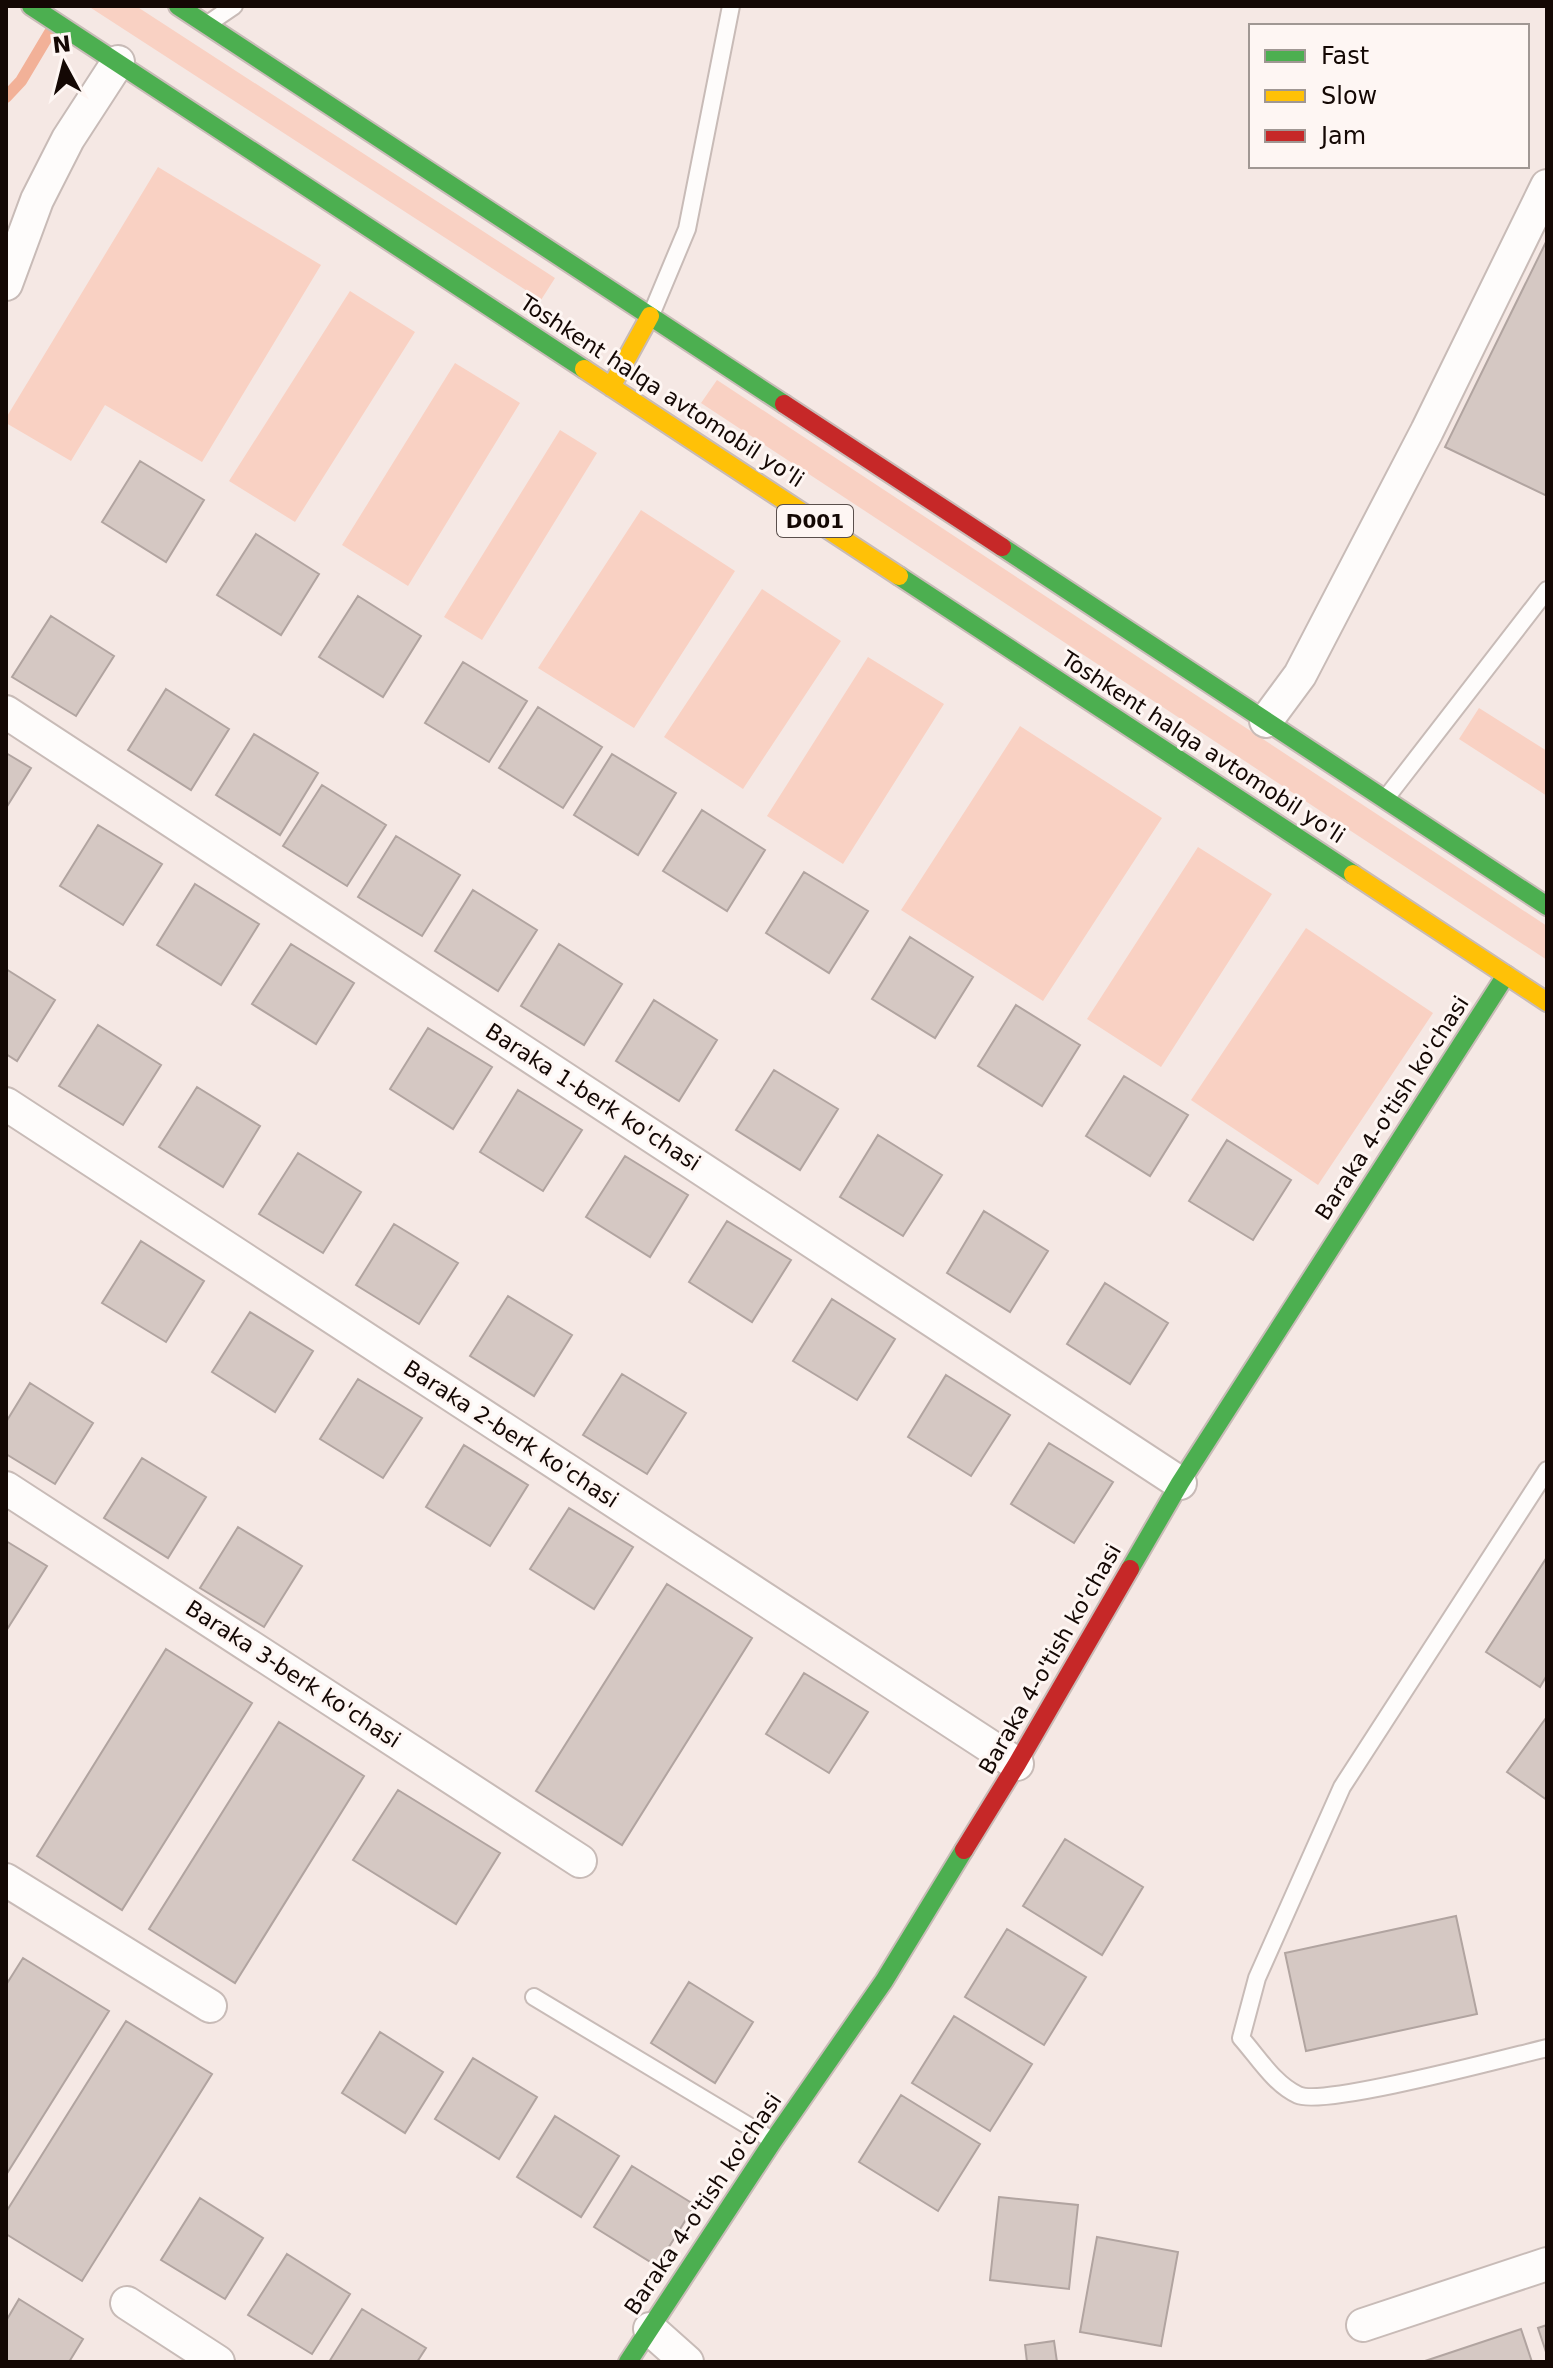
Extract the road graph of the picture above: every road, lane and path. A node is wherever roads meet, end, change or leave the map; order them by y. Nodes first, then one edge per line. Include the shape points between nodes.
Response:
1 (31, 6) edge
2 (178, 6) edge
3 (234, 6) edge
4 (731, 6) edge
5 (207, 25) junction
6 (118, 62) junction
7 (1547, 186) edge
8 (6, 284) edge
9 (650, 316) junction
10 (611, 387) junction
11 (1547, 590) edge
12 (6, 712) edge
13 (1266, 721) junction
14 (1385, 799) junction
15 (1547, 906) edge
16 (1506, 975) junction
17 (1547, 1002) edge
18 (6, 1104) edge
19 (1547, 1470) edge
20 (1180, 1483) junction
21 (6, 1488) edge
22 (1017, 1764) junction
23 (580, 1861) dead end
24 (6, 1880) edge
25 (534, 1997) dead end
26 (210, 2006) dead end
27 (1547, 2048) edge
28 (773, 2141) junction
29 (1547, 2264) edge
30 (127, 2303) dead end
31 (1363, 2325) dead end
32 (650, 2329) junction
33 (218, 2362) edge
34 (628, 2362) edge
35 (687, 2362) edge

1 - 6 main road, Toshkent halqa avtomobil yo'li / D001
2 - 5 main road
3 - 5 lane
4 - 9 lane via 687,229
5 - 9 main road
6 - 8 street via 68,139 37,200
6 - 10 main road, Toshkent halqa avtomobil yo'li / D001
7 - 13 street via 1307,661
9 - 10 main road
9 - 13 main road
10 - 16 main road, Toshkent halqa avtomobil yo'li / D001
11 - 14 lane
12 - 20 street, Baraka 1-berk ko'chasi
13 - 14 main road
14 - 15 main road
16 - 17 main road, Toshkent halqa avtomobil yo'li / D001
16 - 20 main road, Baraka 4-o'tish ko'chasi
18 - 22 street, Baraka 2-berk ko'chasi
19 - 27 lane via 1342,1787 1257,1978 1241,2038 1277,2079 1300,2096 1334,2095
20 - 22 main road, Baraka 4-o'tish ko'chasi
21 - 23 street, Baraka 3-berk ko'chasi
22 - 28 main road, Baraka 4-o'tish ko'chasi via 884,1981
24 - 26 street
25 - 28 lane
28 - 32 main road, Baraka 4-o'tish ko'chasi
29 - 31 street
30 - 33 street
32 - 34 main road, Baraka 4-o'tish ko'chasi
32 - 35 street

